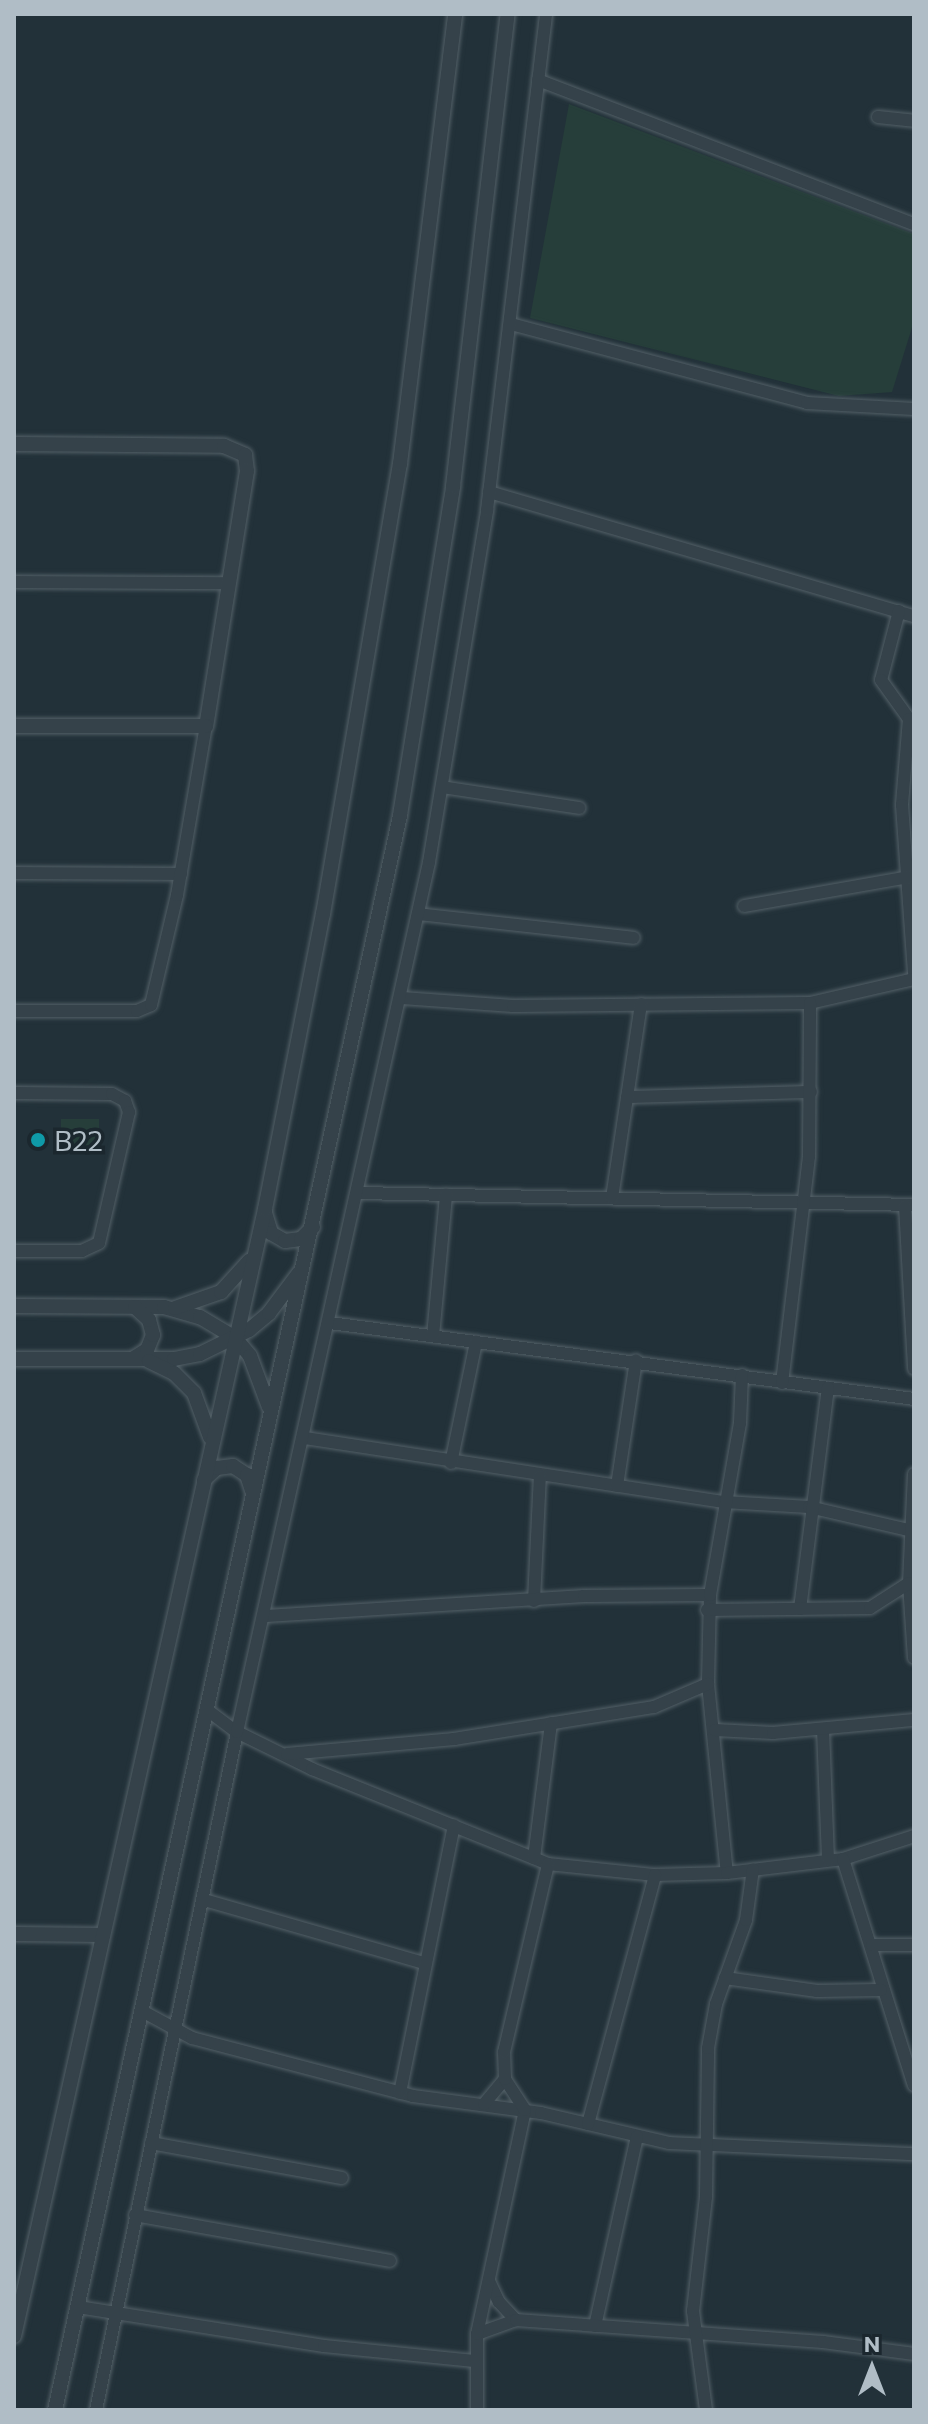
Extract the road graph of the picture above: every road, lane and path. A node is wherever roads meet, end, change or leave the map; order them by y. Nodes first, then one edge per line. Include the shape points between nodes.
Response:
1 (455, 14) edge
2 (508, 14) edge
3 (546, 14) edge
4 (538, 80) junction
5 (878, 117) dead end
6 (914, 121) edge
7 (914, 224) edge
8 (511, 324) junction
9 (914, 409) edge
10 (14, 444) edge
11 (489, 492) junction
12 (14, 582) edge
13 (229, 583) junction
14 (899, 611) junction
15 (914, 616) edge
16 (14, 726) edge
17 (206, 726) junction
18 (442, 787) junction
19 (579, 808) dead end
20 (910, 829) edge
21 (14, 873) edge
22 (181, 874) junction
23 (909, 877) junction
24 (744, 906) dead end
25 (418, 914) junction
26 (634, 938) dead end
27 (914, 973) edge
28 (914, 979) edge
29 (402, 998) junction
30 (810, 1003) junction
31 (641, 1004) junction
32 (14, 1011) edge
33 (811, 1092) junction
34 (14, 1093) edge
35 (627, 1097) junction
36 (359, 1193) junction
37 (446, 1195) junction
38 (612, 1198) junction
39 (803, 1202) junction
40 (910, 1205) edge
41 (265, 1209) junction
42 (316, 1219) junction
43 (257, 1242) junction
44 (14, 1251) edge
45 (14, 1306) edge
46 (135, 1307) junction
47 (164, 1307) junction
48 (330, 1323) junction
49 (914, 1326) edge
50 (433, 1336) junction
51 (235, 1338) junction
52 (476, 1342) junction
53 (133, 1358) junction
54 (14, 1359) edge
55 (636, 1360) junction
56 (914, 1369) edge
57 (742, 1375) junction
58 (782, 1383) junction
59 (828, 1388) junction
60 (914, 1399) edge
61 (270, 1416) junction
62 (305, 1438) junction
63 (210, 1447) junction
64 (451, 1463) junction
65 (914, 1474) edge
66 (540, 1476) junction
67 (617, 1486) junction
68 (201, 1487) junction
69 (251, 1499) junction
70 (724, 1502) junction
71 (809, 1507) junction
72 (913, 1531) edge
73 (909, 1583) junction
74 (710, 1595) junction
75 (534, 1601) junction
76 (800, 1609) junction
77 (707, 1610) junction
78 (266, 1616) junction
79 (914, 1658) edge
80 (708, 1684) junction
81 (206, 1709) junction
82 (914, 1720) edge
83 (551, 1723) junction
84 (823, 1729) junction
85 (715, 1730) junction
86 (237, 1732) junction
87 (284, 1754) junction
88 (454, 1825) junction
89 (914, 1836) edge
90 (534, 1858) junction
91 (843, 1859) junction
92 (828, 1860) junction
93 (548, 1864) junction
94 (753, 1869) junction
95 (727, 1873) junction
96 (655, 1875) junction
97 (204, 1900) junction
98 (14, 1934) edge
99 (103, 1935) junction
100 (872, 1945) junction
101 (914, 1945) edge
102 (424, 1963) junction
103 (725, 1978) junction
104 (881, 1990) junction
105 (142, 2011) junction
106 (174, 2029) junction
107 (909, 2043) edge
108 (505, 2079) junction
109 (914, 2085) edge
110 (400, 2093) junction
111 (484, 2104) junction
112 (525, 2110) junction
113 (588, 2124) junction
114 (637, 2137) junction
115 (151, 2143) junction
116 (706, 2144) junction
117 (914, 2154) edge
118 (342, 2178) dead end
119 (135, 2215) junction
120 (390, 2261) dead end
121 (489, 2281) junction
122 (78, 2307) junction
123 (693, 2311) junction
124 (115, 2315) junction
125 (516, 2320) junction
126 (595, 2326) junction
127 (15, 2330) edge
128 (662, 2332) junction
129 (477, 2334) junction
130 (693, 2337) junction
131 (914, 2354) edge
132 (474, 2361) junction
133 (55, 2410) edge
134 (96, 2410) edge
135 (477, 2410) edge
136 (706, 2410) edge

1 - 41 street via 376,623
2 - 42 street via 455,470 427,651 394,844
3 - 4 street
4 - 7 street
4 - 8 street
5 - 6 street
8 - 9 street via 807,403
8 - 11 street
10 - 13 street via 224,446 241,451 247,471
11 - 14 street
11 - 18 street
12 - 13 street
13 - 17 street
14 - 15 street
14 - 20 street via 881,680 909,719 902,789
16 - 17 street
17 - 22 street
18 - 19 street
18 - 25 street
20 - 23 street
21 - 22 street
22 - 32 street via 151,1005 137,1011
23 - 24 street
23 - 27 street
25 - 26 street
25 - 29 street
28 - 30 street
29 - 31 street via 513,1006
29 - 36 street
30 - 31 street
30 - 33 street
31 - 35 street
33 - 35 street
33 - 39 street
34 - 44 street via 112,1094 125,1101 129,1112 99,1243 82,1251
35 - 38 street
36 - 37 street
36 - 48 street
37 - 38 street
37 - 50 street
38 - 39 street
39 - 40 street
39 - 58 street
40 - 49 street
41 - 42 street via 271,1233 285,1241 308,1234
41 - 43 street
42 - 51 street via 301,1270 287,1293
42 - 61 street
43 - 47 street via 243,1270 221,1292 192,1305
43 - 51 street
45 - 46 street
46 - 47 street
46 - 53 street via 149,1320 153,1335 147,1350
47 - 51 street via 200,1317
48 - 50 street
48 - 62 street
49 - 56 street
50 - 52 street
51 - 53 street via 200,1354
51 - 61 street via 260,1373
51 - 63 street
52 - 55 street
52 - 64 street
53 - 54 street
53 - 63 street via 161,1366 185,1382 206,1419
55 - 57 street
55 - 67 street
57 - 58 street
57 - 70 street via 740,1423
58 - 59 street
59 - 60 street
59 - 71 street
61 - 69 street
62 - 64 street
62 - 78 street
63 - 68 street
64 - 66 street
65 - 72 street
66 - 67 street
66 - 75 street
67 - 70 street
68 - 69 street via 210,1472 233,1466 247,1475
68 - 99 street
69 - 81 street
70 - 71 street
70 - 74 street
71 - 72 street
71 - 76 street
72 - 73 street
73 - 76 street via 870,1608
73 - 79 street
74 - 75 street
74 - 77 street
75 - 78 street
76 - 77 street
77 - 80 street
78 - 86 street
80 - 83 street via 654,1707
80 - 85 street
81 - 86 street
81 - 105 street
82 - 84 street
83 - 87 street via 454,1739
83 - 90 street
84 - 85 street via 740,1734
84 - 92 street
85 - 95 street
86 - 87 street
86 - 97 street
87 - 88 street
88 - 90 street
88 - 102 street
89 - 91 street
90 - 93 street
91 - 92 street
91 - 100 street
92 - 94 street
93 - 96 street
93 - 108 street via 510,2019
94 - 95 street
94 - 103 street via 746,1920
95 - 96 street
96 - 113 street
97 - 102 street
97 - 106 street
98 - 99 street
99 - 127 street
100 - 101 street
100 - 104 street
102 - 110 street
103 - 104 street via 808,1990
103 - 116 street via 708,2048
104 - 107 street
105 - 106 street
105 - 122 street
106 - 110 street via 246,2054
106 - 115 street
107 - 109 street
108 - 111 street
108 - 112 street
110 - 111 street
111 - 112 street
112 - 113 street
112 - 121 street
113 - 114 street
114 - 116 street
114 - 126 street
115 - 118 street
115 - 119 street
116 - 117 street
116 - 123 street via 706,2197
119 - 120 street
119 - 124 street
121 - 125 street
121 - 129 street
122 - 124 street
122 - 133 street
123 - 128 street
123 - 130 street
124 - 132 street via 324,2346
124 - 134 street
125 - 126 street
125 - 129 street
126 - 128 street
128 - 130 street
129 - 132 street
130 - 131 street via 823,2342
130 - 136 street
132 - 135 street

